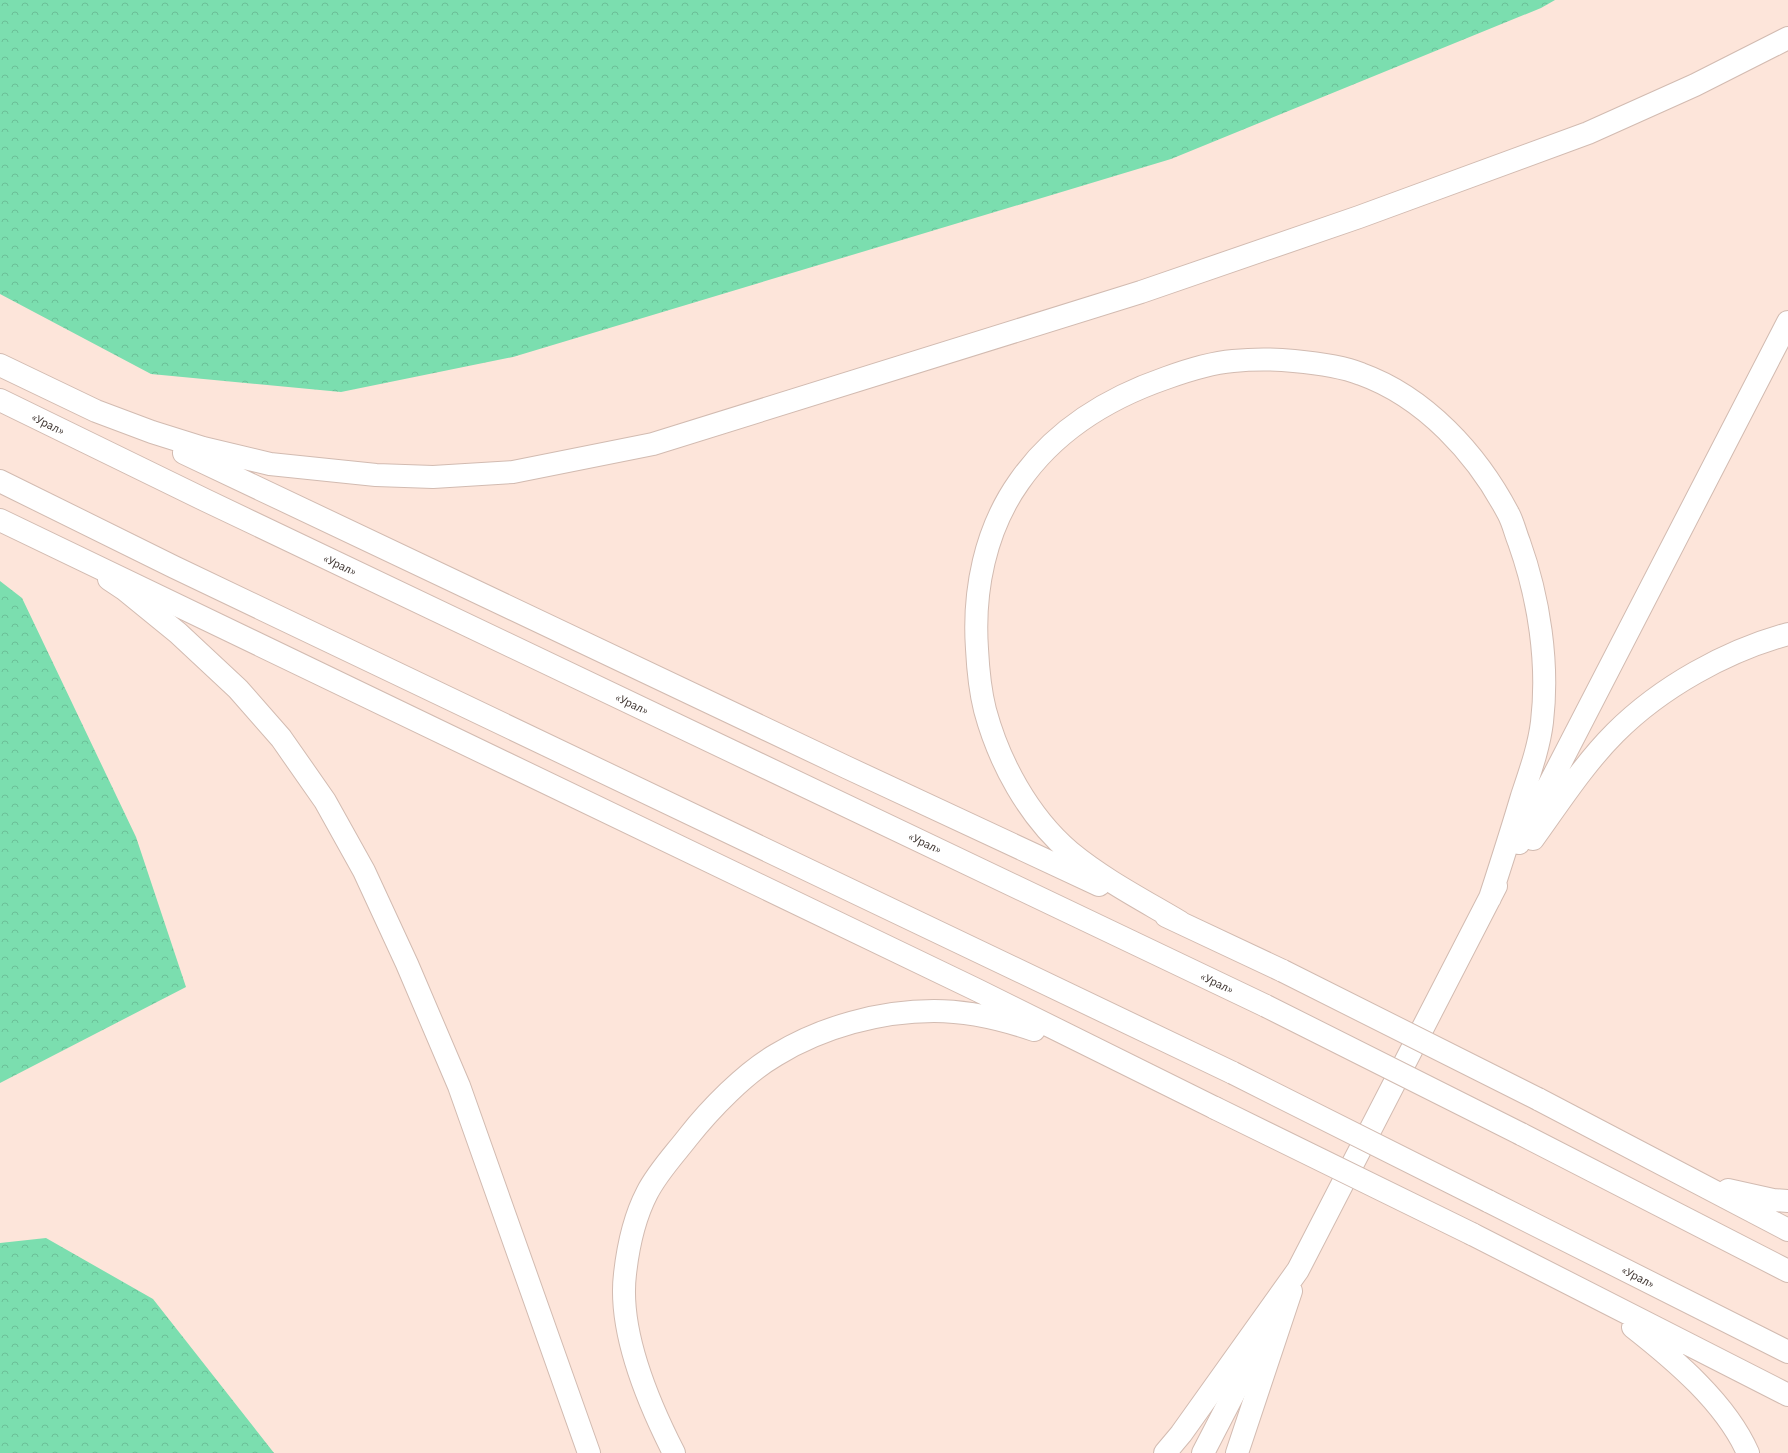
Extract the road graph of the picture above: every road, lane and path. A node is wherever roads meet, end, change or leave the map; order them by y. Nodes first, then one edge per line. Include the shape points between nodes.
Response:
1 (1788, 38) edge
2 (1788, 322) edge
3 (0, 365) edge
4 (0, 400) edge
5 (96, 411) junction
6 (0, 481) edge
7 (0, 520) edge
8 (79, 560) junction
9 (1788, 634) edge
10 (1490, 898) junction
11 (1180, 922) junction
12 (1108, 1055) junction
13 (1674, 1170) junction
14 (1788, 1201) edge
15 (1788, 1230) edge
16 (1298, 1270) junction
17 (1788, 1272) edge
18 (1581, 1290) junction
19 (1788, 1352) edge
20 (1788, 1395) edge
21 (589, 1453) edge
22 (674, 1453) edge
23 (1165, 1453) edge
24 (1203, 1453) edge
25 (1237, 1453) edge
26 (1748, 1453) edge

1 - 5 main road via 1696,85 1588,133 1359,217 1133,294 637,447 514,472 432,477 376,475 270,464 203,448
2 - 10 main road
3 - 5 main road
4 - 17 main road, «Урал», bridge via 212,504 1266,1006
5 - 11 main road
6 - 19 main road, «Урал», bridge via 174,567 1233,1073
7 - 8 main road
8 - 12 main road
8 - 21 main road via 124,589 178,633 238,689 281,738 325,801 378,900 459,1086
9 - 10 main road via 1761,641 1682,680 1615,733 1577,778
10 - 11 main road via 1533,762 1542,724 1544,688 1538,616 1524,558 1509,515 1486,476 1458,442 1431,414 1396,390 1360,373 1316,363 1271,359 1232,361 1188,370 1111,401 1076,422 1047,448 1019,481 1001,512 987,548 978,592 976,634 984,708 1012,779 1037,817 1068,850 1101,875
10 - 16 main road
11 - 13 main road, bridge via 1538,1099
12 - 18 main road, bridge
12 - 22 main road via 1012,1023 968,1014 933,1011 890,1014 844,1025 807,1038 775,1055 735,1087 700,1122 669,1160 647,1193 633,1228 625,1276 626,1318 636,1360 652,1410
13 - 14 main road via 1728,1190
13 - 15 main road
16 - 23 main road
16 - 24 main road
16 - 25 main road
18 - 20 main road
18 - 26 main road via 1660,1348 1698,1384 1724,1415

